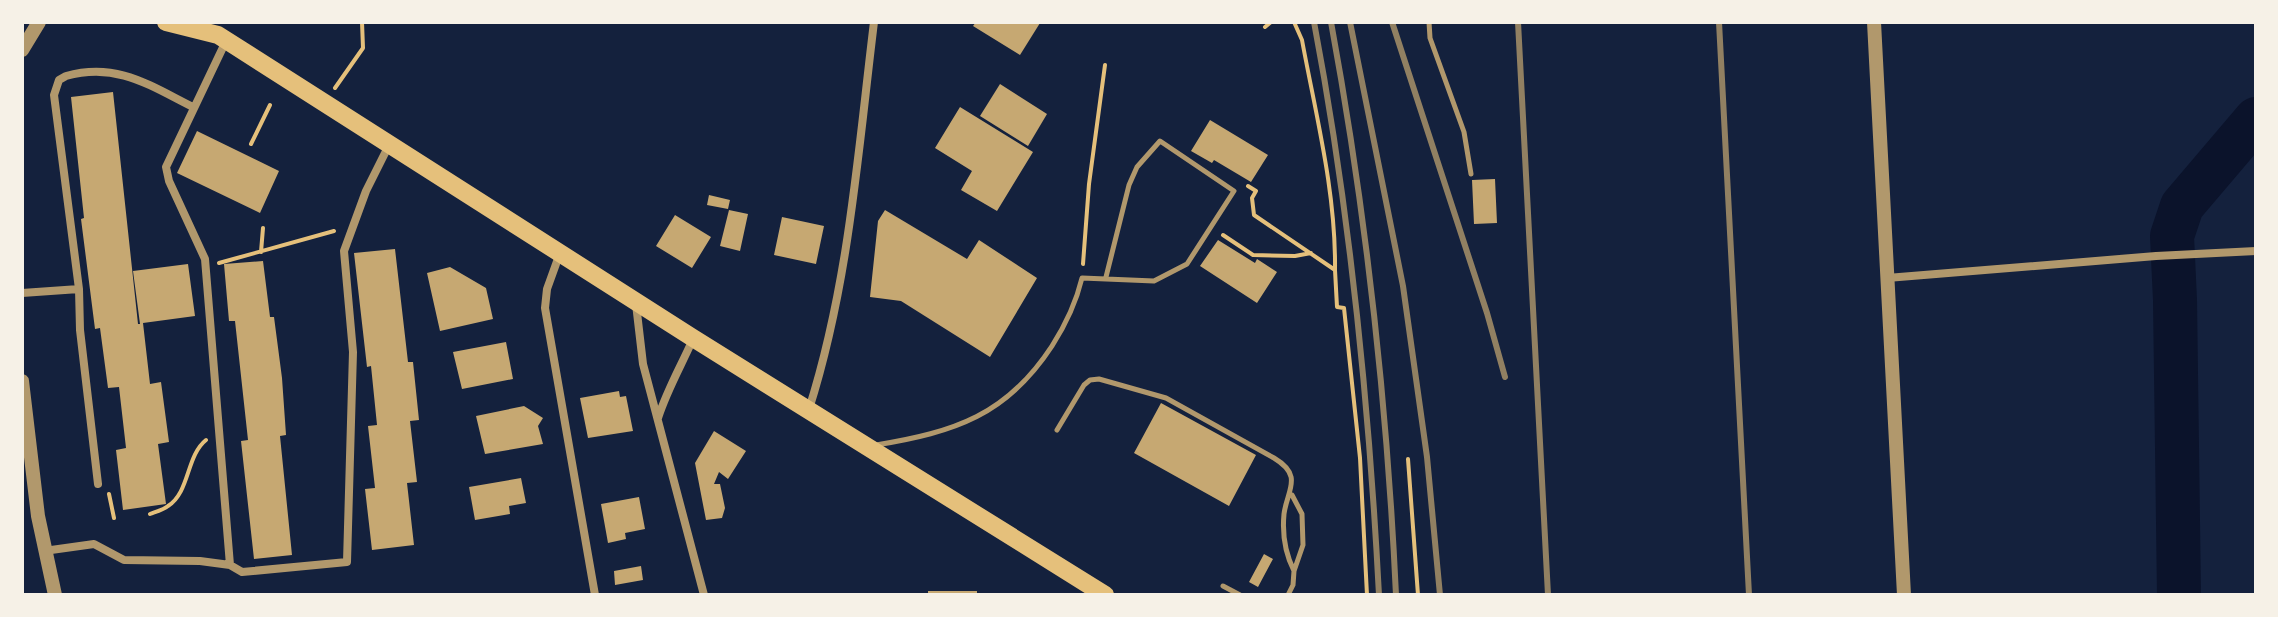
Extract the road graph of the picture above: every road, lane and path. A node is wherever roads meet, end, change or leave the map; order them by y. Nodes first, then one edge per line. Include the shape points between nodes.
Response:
1 (39, 22) edge
2 (166, 22) edge
3 (362, 22) edge
4 (874, 22) edge
5 (1271, 22) edge
6 (1294, 22) edge
7 (1429, 22) edge
8 (1874, 22) edge
9 (1265, 27) dead end
10 (217, 33) edge
11 (22, 50) edge
12 (1105, 65) dead end
13 (325, 103) junction
14 (270, 105) dead end
15 (193, 107) junction
16 (251, 144) dead end
17 (389, 145) junction
18 (1471, 174) dead end
19 (1244, 184) dead end
20 (353, 226) junction
21 (1210, 226) junction
22 (263, 228) dead end
23 (2256, 251) edge
24 (261, 252) junction
25 (561, 253) junction
26 (1311, 253) junction
27 (205, 264) junction
28 (1335, 270) junction
29 (1106, 277) junction
30 (1082, 278) junction
31 (1887, 278) junction
32 (79, 289) junction
33 (22, 293) edge
34 (636, 302) junction
35 (693, 338) junction
36 (22, 381) edge
37 (809, 409) junction
38 (658, 419) junction
39 (1057, 430) dead end
40 (219, 435) junction
41 (867, 446) junction
42 (1408, 459) dead end
43 (98, 484) dead end
44 (110, 494) dead end
45 (1292, 494) junction
46 (150, 514) dead end
47 (114, 518) dead end
48 (44, 551) junction
49 (230, 565) junction
50 (1294, 571) junction
51 (1223, 586) dead end
52 (55, 595) edge
53 (595, 595) edge
54 (704, 595) edge
55 (1105, 595) edge
56 (1240, 595) edge
57 (1288, 595) edge
58 (1367, 595) edge
59 (1418, 595) edge
60 (1904, 595) edge

1 - 11 street
2 - 10 main road
3 - 13 path via 363,48
4 - 37 street via 845,263
5 - 9 path
6 - 28 path via 1302,40 1329,184
7 - 18 lane via 1434,51 1464,132
8 - 31 street
10 - 13 main road
10 - 15 street
12 - 30 path
13 - 17 main road
14 - 16 path
15 - 27 street via 166,167
15 - 32 street via 124,74 107,71 59,80 54,95
17 - 20 street
17 - 25 main road
19 - 26 path via 1256,191 1254,215
20 - 24 path
20 - 49 street via 344,251 353,352 347,562 242,572
21 - 26 path via 1253,255
21 - 29 lane via 1187,264 1154,281
21 - 29 lane via 1234,191 1160,141 1129,185
22 - 24 path
23 - 31 street
24 - 27 path
25 - 34 main road
25 - 53 street via 545,308
26 - 28 path
27 - 40 street
28 - 58 path via 1360,458
29 - 30 lane
30 - 41 lane via 1076,303 1057,338 1016,392 950,428
31 - 60 street
32 - 33 street
32 - 43 street
34 - 35 main road
34 - 38 street via 640,353
35 - 37 main road
35 - 38 street
36 - 48 street
37 - 41 main road
38 - 54 street
39 - 45 lane via 1084,385 1090,380 1112,381 1166,398 1283,463
40 - 46 path via 198,447 169,506
40 - 49 street
41 - 55 main road
42 - 59 path
44 - 47 path
45 - 50 lane via 1284,515 1285,547
45 - 50 lane via 1302,514 1303,545
48 - 49 street via 94,544 124,560
48 - 52 street
50 - 57 lane
51 - 56 lane

